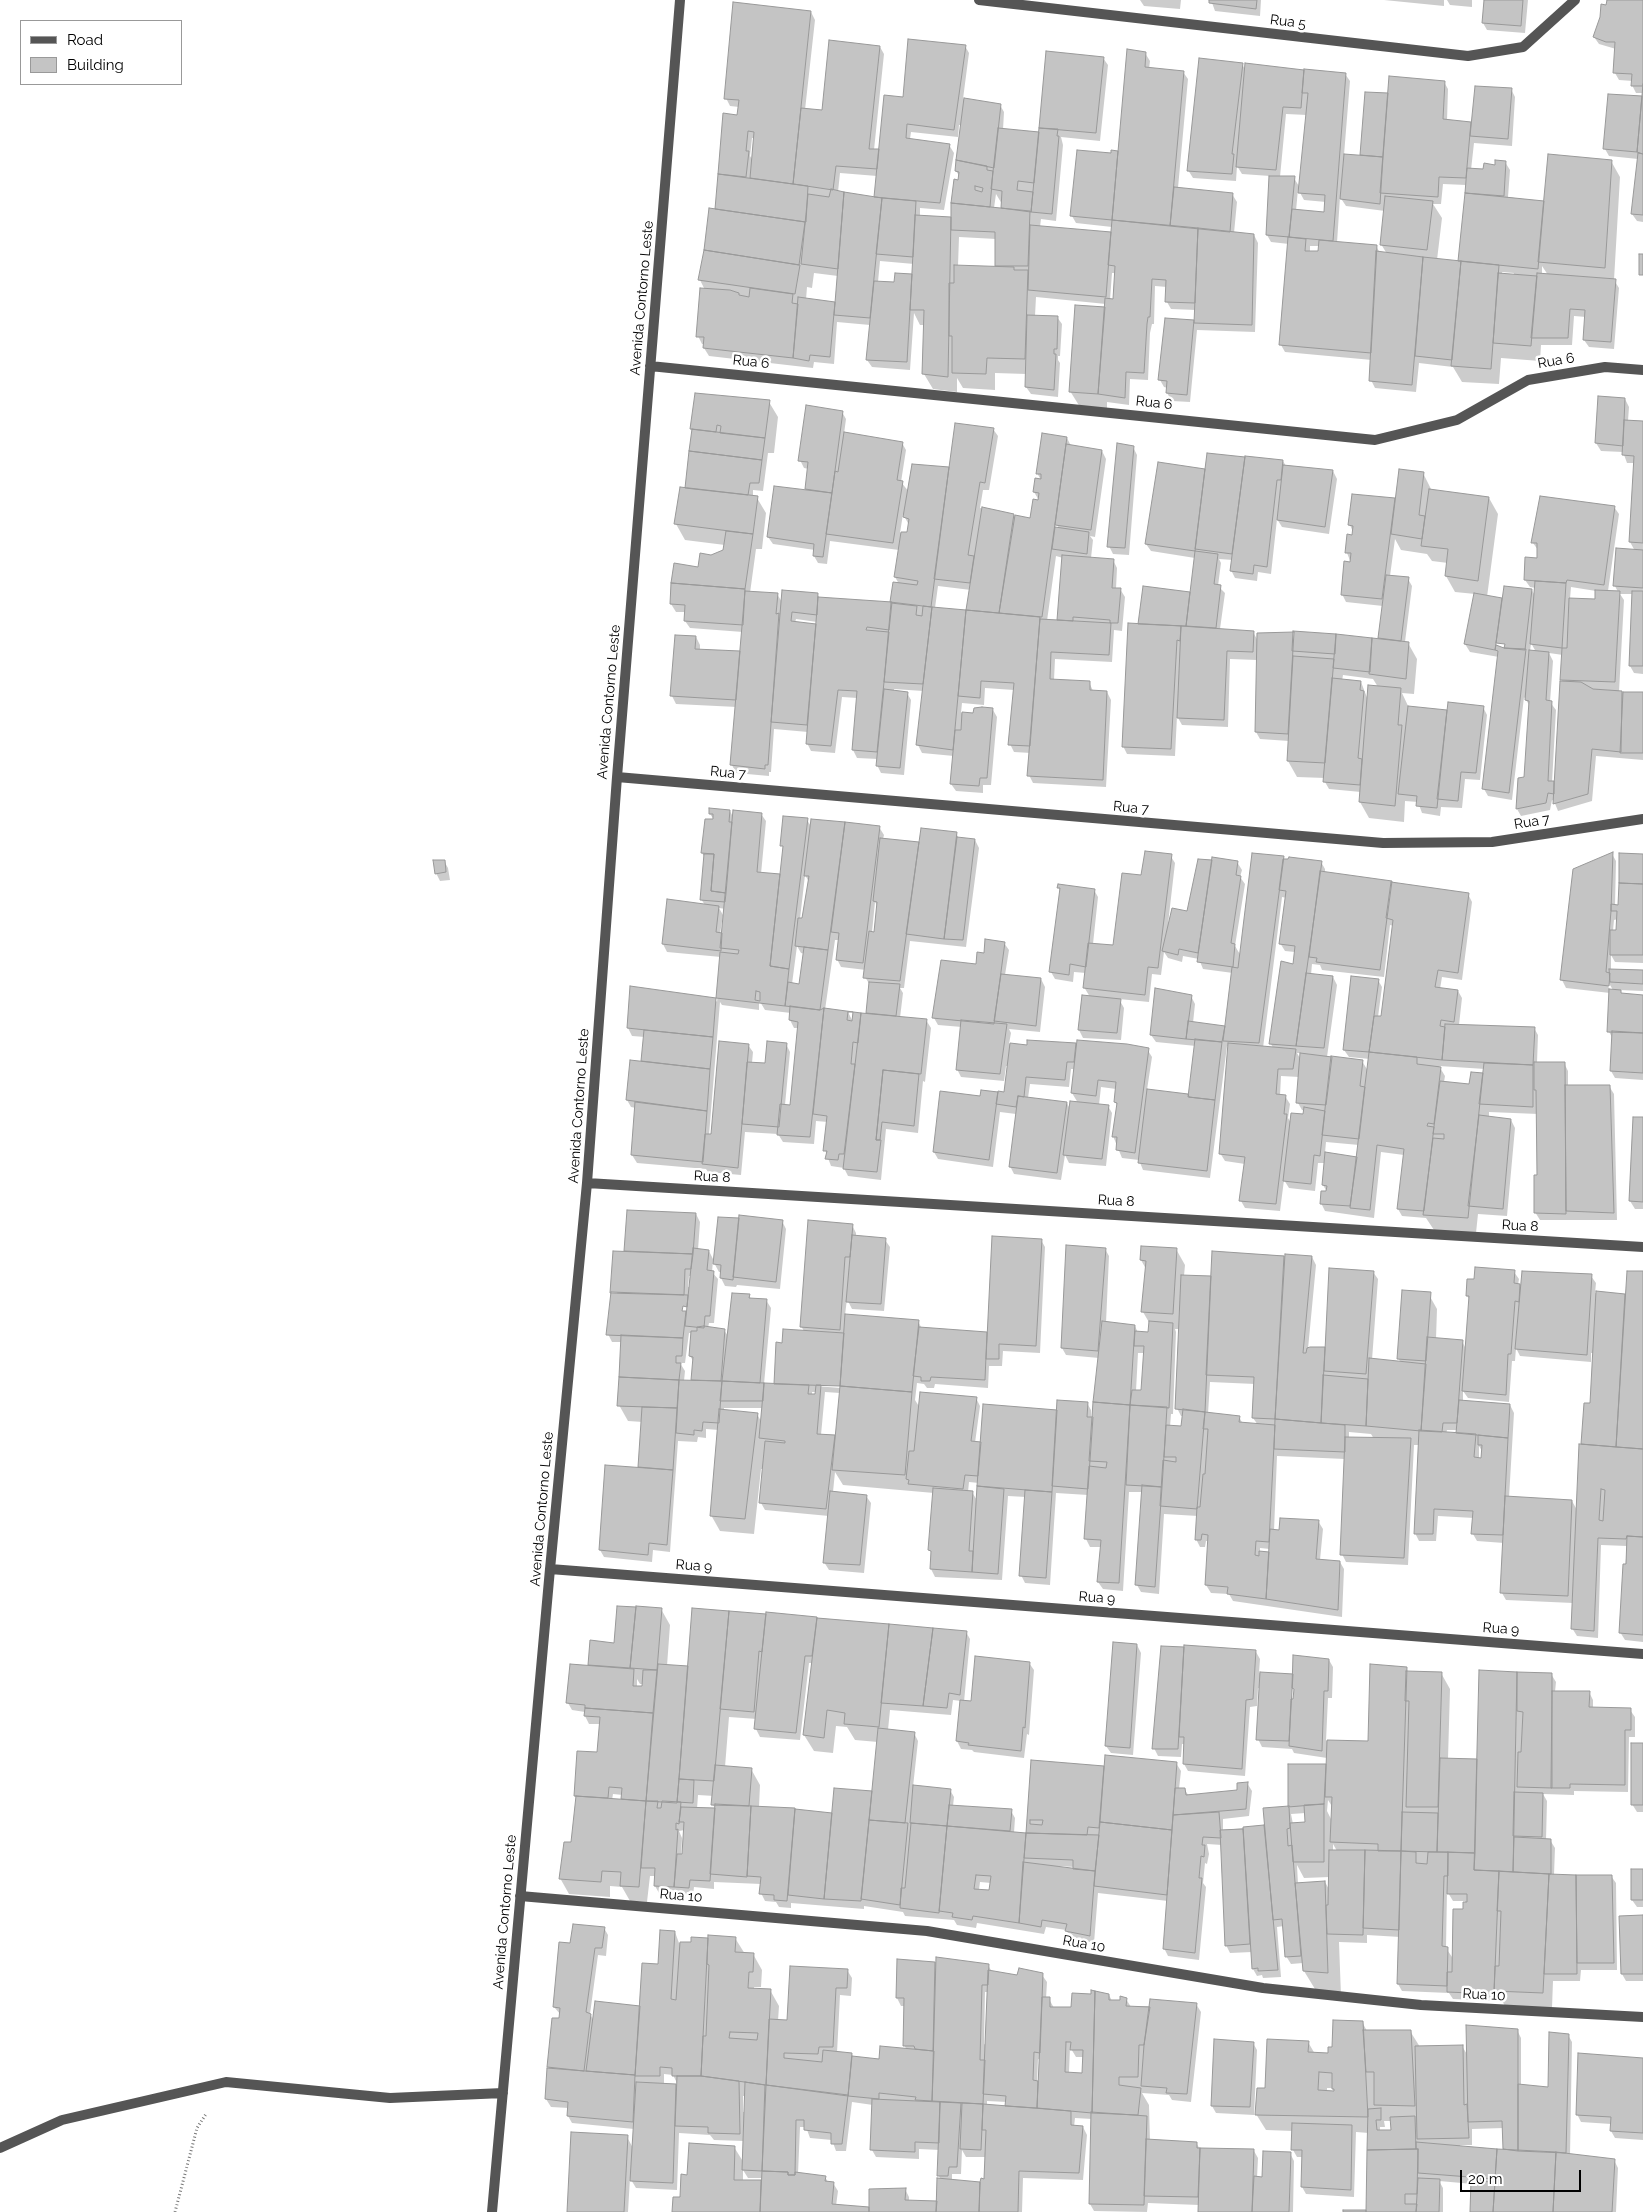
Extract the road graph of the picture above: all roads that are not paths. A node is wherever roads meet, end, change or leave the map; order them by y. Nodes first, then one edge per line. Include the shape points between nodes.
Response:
1 (680, 0) edge
2 (979, 0) edge
3 (1575, 0) edge
4 (650, 366) junction
5 (1643, 370) edge
6 (617, 777) junction
7 (1643, 818) edge
8 (587, 1183) junction
9 (1643, 1247) edge
10 (550, 1569) junction
11 (1643, 1654) edge
12 (520, 1896) junction
13 (1643, 2017) edge
14 (503, 2093) junction
15 (0, 2148) edge
16 (492, 2212) edge

1 - 4 street, Avenida Contorno Leste
2 - 3 street, Rua 5 via 1468,56 1523,47
4 - 5 street, Rua 6 via 1375,440 1457,420 1528,380 1605,367
4 - 6 street, Avenida Contorno Leste
6 - 7 street, Rua 7 via 1383,843 1492,842
6 - 8 street, Avenida Contorno Leste
8 - 9 street, Rua 8
8 - 10 street, Avenida Contorno Leste
10 - 11 street, Rua 9
10 - 12 street, Avenida Contorno Leste
12 - 13 street, Rua 10 via 927,1931 1262,1988 1421,2005
12 - 14 street, Avenida Contorno Leste
14 - 15 street via 390,2098 226,2082 62,2120
14 - 16 street, Avenida Contorno Leste

